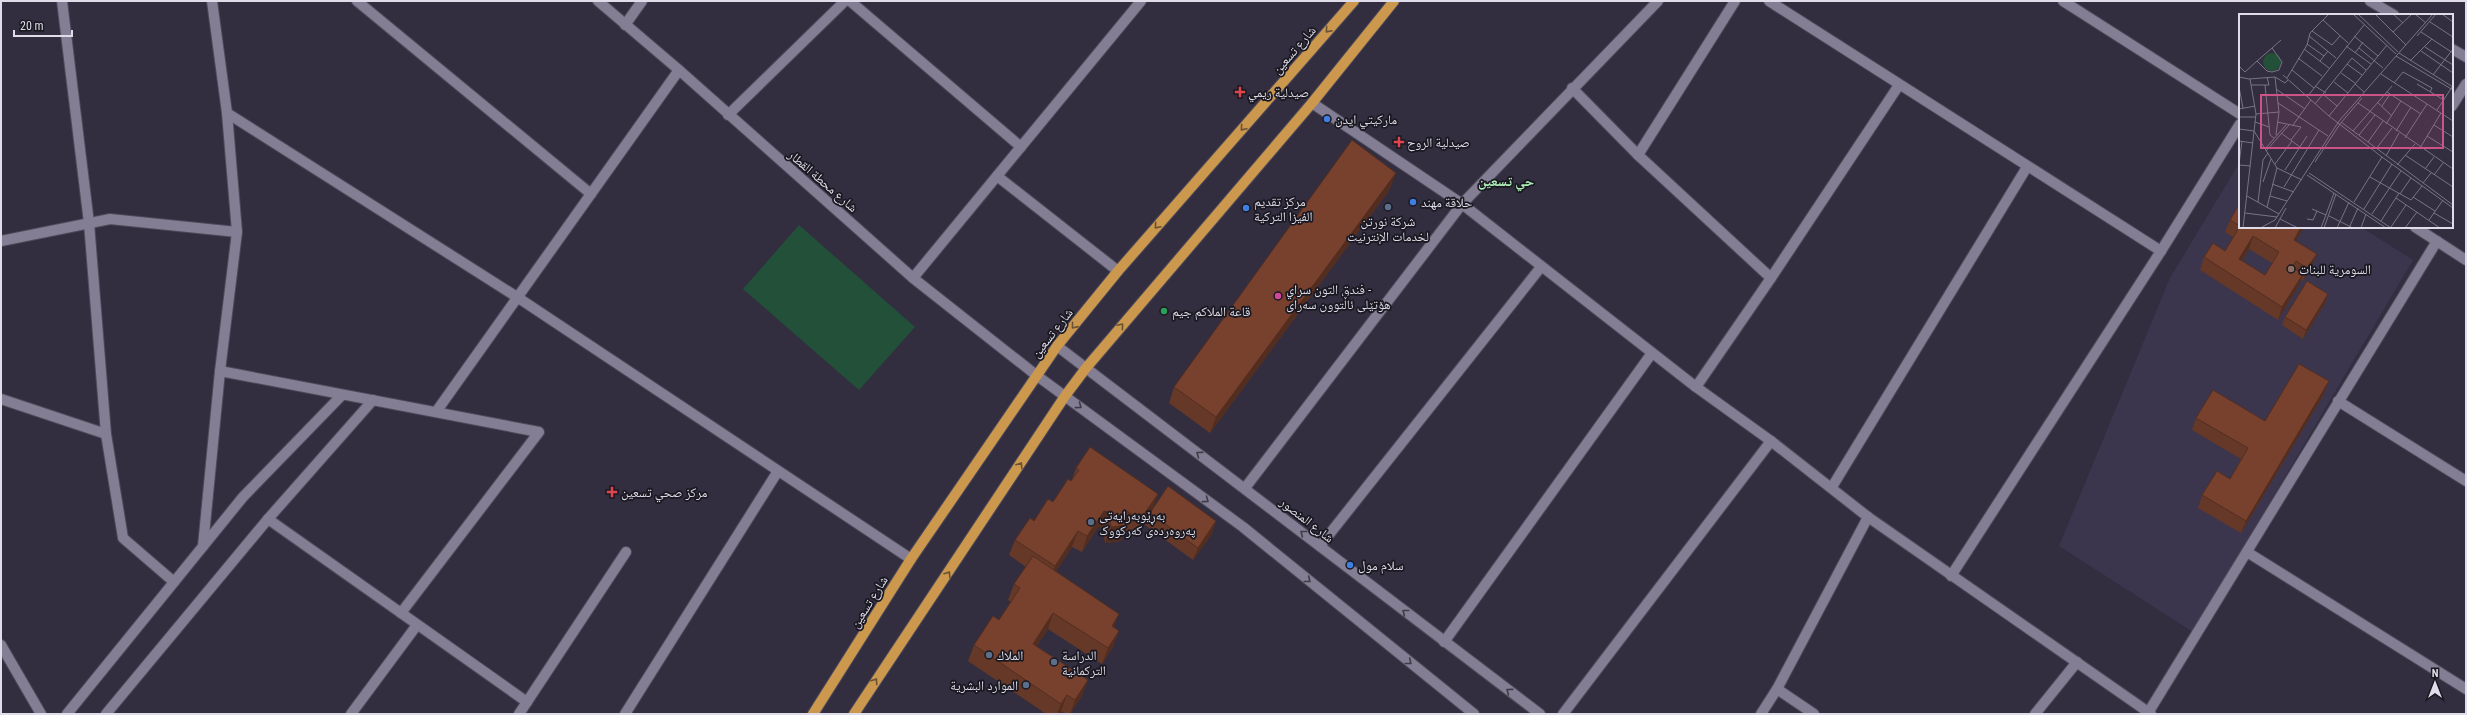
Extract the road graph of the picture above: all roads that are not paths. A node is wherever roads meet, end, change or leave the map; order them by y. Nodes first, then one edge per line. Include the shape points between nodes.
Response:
1 (62, 1) edge
2 (212, 1) edge
3 (357, 1) edge
4 (598, 1) edge
5 (642, 1) edge
6 (845, 1) edge
7 (850, 1) edge
8 (1141, 1) edge
9 (1354, 1) edge
10 (1394, 1) edge
11 (1658, 1) edge
12 (1735, 1) edge
13 (1770, 1) edge
14 (2063, 1) edge
15 (2370, 1) edge
16 (2392, 14) edge
17 (625, 25) junction
18 (2453, 50) edge
19 (2466, 57) edge
20 (679, 70) junction
21 (2466, 84) edge
22 (1899, 85) junction
23 (1572, 88) junction
24 (1312, 103) junction
25 (2453, 104) edge
26 (227, 113) junction
27 (2239, 113) edge
28 (728, 115) junction
29 (2239, 126) edge
30 (1021, 147) junction
31 (1638, 154) junction
32 (2028, 167) junction
33 (997, 176) junction
34 (591, 194) junction
35 (1462, 204) junction
36 (89, 223) junction
37 (2417, 228) edge
38 (237, 232) junction
39 (1, 241) edge
40 (2437, 241) junction
41 (2161, 251) junction
42 (2466, 260) edge
43 (1541, 267) junction
44 (1118, 271) junction
45 (913, 278) junction
46 (1772, 278) junction
47 (517, 297) junction
48 (1057, 346) junction
49 (1652, 353) junction
50 (1086, 368) junction
51 (220, 371) junction
52 (1036, 375) junction
53 (1696, 387) junction
54 (342, 395) junction
55 (1065, 396) junction
56 (1, 399) edge
57 (373, 400) junction
58 (2338, 401) junction
59 (436, 412) junction
60 (106, 434) junction
61 (1771, 441) junction
62 (778, 470) junction
63 (2466, 481) edge
64 (1832, 487) junction
65 (1245, 488) junction
66 (1868, 517) junction
67 (268, 519) junction
68 (203, 546) junction
69 (1320, 546) junction
70 (626, 552) dead end
71 (2247, 552) junction
72 (911, 559) junction
73 (1951, 576) junction
74 (174, 582) junction
75 (401, 613) junction
76 (417, 625) junction
77 (1444, 642) junction
78 (1, 645) edge
79 (2077, 662) junction
80 (1777, 689) junction
81 (2466, 689) edge
82 (527, 702) junction
83 (2150, 713) edge
84 (41, 714) edge
85 (67, 714) edge
86 (106, 714) edge
87 (352, 714) edge
88 (519, 714) edge
89 (625, 714) edge
90 (813, 714) edge
91 (854, 714) edge
92 (1474, 714) edge
93 (1540, 714) edge
94 (1563, 714) edge
95 (1761, 714) edge
96 (1814, 714) edge
97 (2035, 714) edge

1 - 36 street
2 - 26 street
3 - 34 street
4 - 17 street, شارع محطة القطار
5 - 17 street
6 - 28 street
7 - 30 street
8 - 30 street
9 -> 44 main road, شارع تسعين
10 - 24 main road
11 - 23 street
12 - 31 street
13 - 22 street
14 - 27 street
15 - 16 street
17 - 20 street, شارع محطة القطار
18 - 19 street
20 - 28 street, شارع محطة القطار
20 - 34 street
21 - 25 street
22 - 32 street
22 - 46 street
23 - 31 street
23 - 35 street
24 - 35 street
50 -> 24 main road
26 - 38 street
26 - 47 street
28 - 45 street, شارع محطة القطار
29 - 41 street
30 - 33 street
31 - 46 street
32 - 41 street
32 - 64 street
33 - 44 street
33 - 45 street
34 - 47 street
35 - 43 street
35 - 65 street
36 - 38 street via 110,218
36 - 39 street
36 - 60 street
37 - 40 street
38 - 51 street
40 - 42 street
40 - 58 street
41 - 73 street
43 - 49 street
43 - 69 street
44 -> 48 main road, شارع تسعين
45 - 52 street, شارع محطة القطار
46 - 53 street
47 - 59 street
47 - 62 street
48 - 50 street, شارع المنصور
48 - 52 main road, شارع تسعين
49 - 53 street
49 - 77 street
50 - 55 main road
65 -> 50 street, شارع المنصور
51 - 54 street
51 - 68 street
52 - 55 street
52 - 72 main road, شارع تسعين
53 - 61 street
54 - 57 street
54 - 68 street via 243,497
91 -> 55 main road
55 -> 92 street via 1243,527
56 - 60 street
57 - 59 street
57 - 67 street
58 - 63 street
58 - 71 street
59 - 75 street via 539,432
60 - 74 street via 123,538
61 - 64 street
61 - 94 street
62 - 72 street
62 - 89 street
64 - 66 street
69 -> 65 street, شارع المنصور
66 - 73 street
66 - 80 street
67 - 75 street
67 - 86 street
68 - 74 street
77 -> 69 street, شارع المنصور
70 - 82 street
71 - 81 street
71 - 83 street
72 - 90 main road, شارع تسعين
73 - 79 street
74 - 85 street
75 - 76 street
76 - 82 street
76 - 87 street
93 -> 77 street, شارع المنصور
78 - 84 street
79 - 83 street
79 - 97 street
80 - 95 street
80 - 96 street
82 - 88 street

